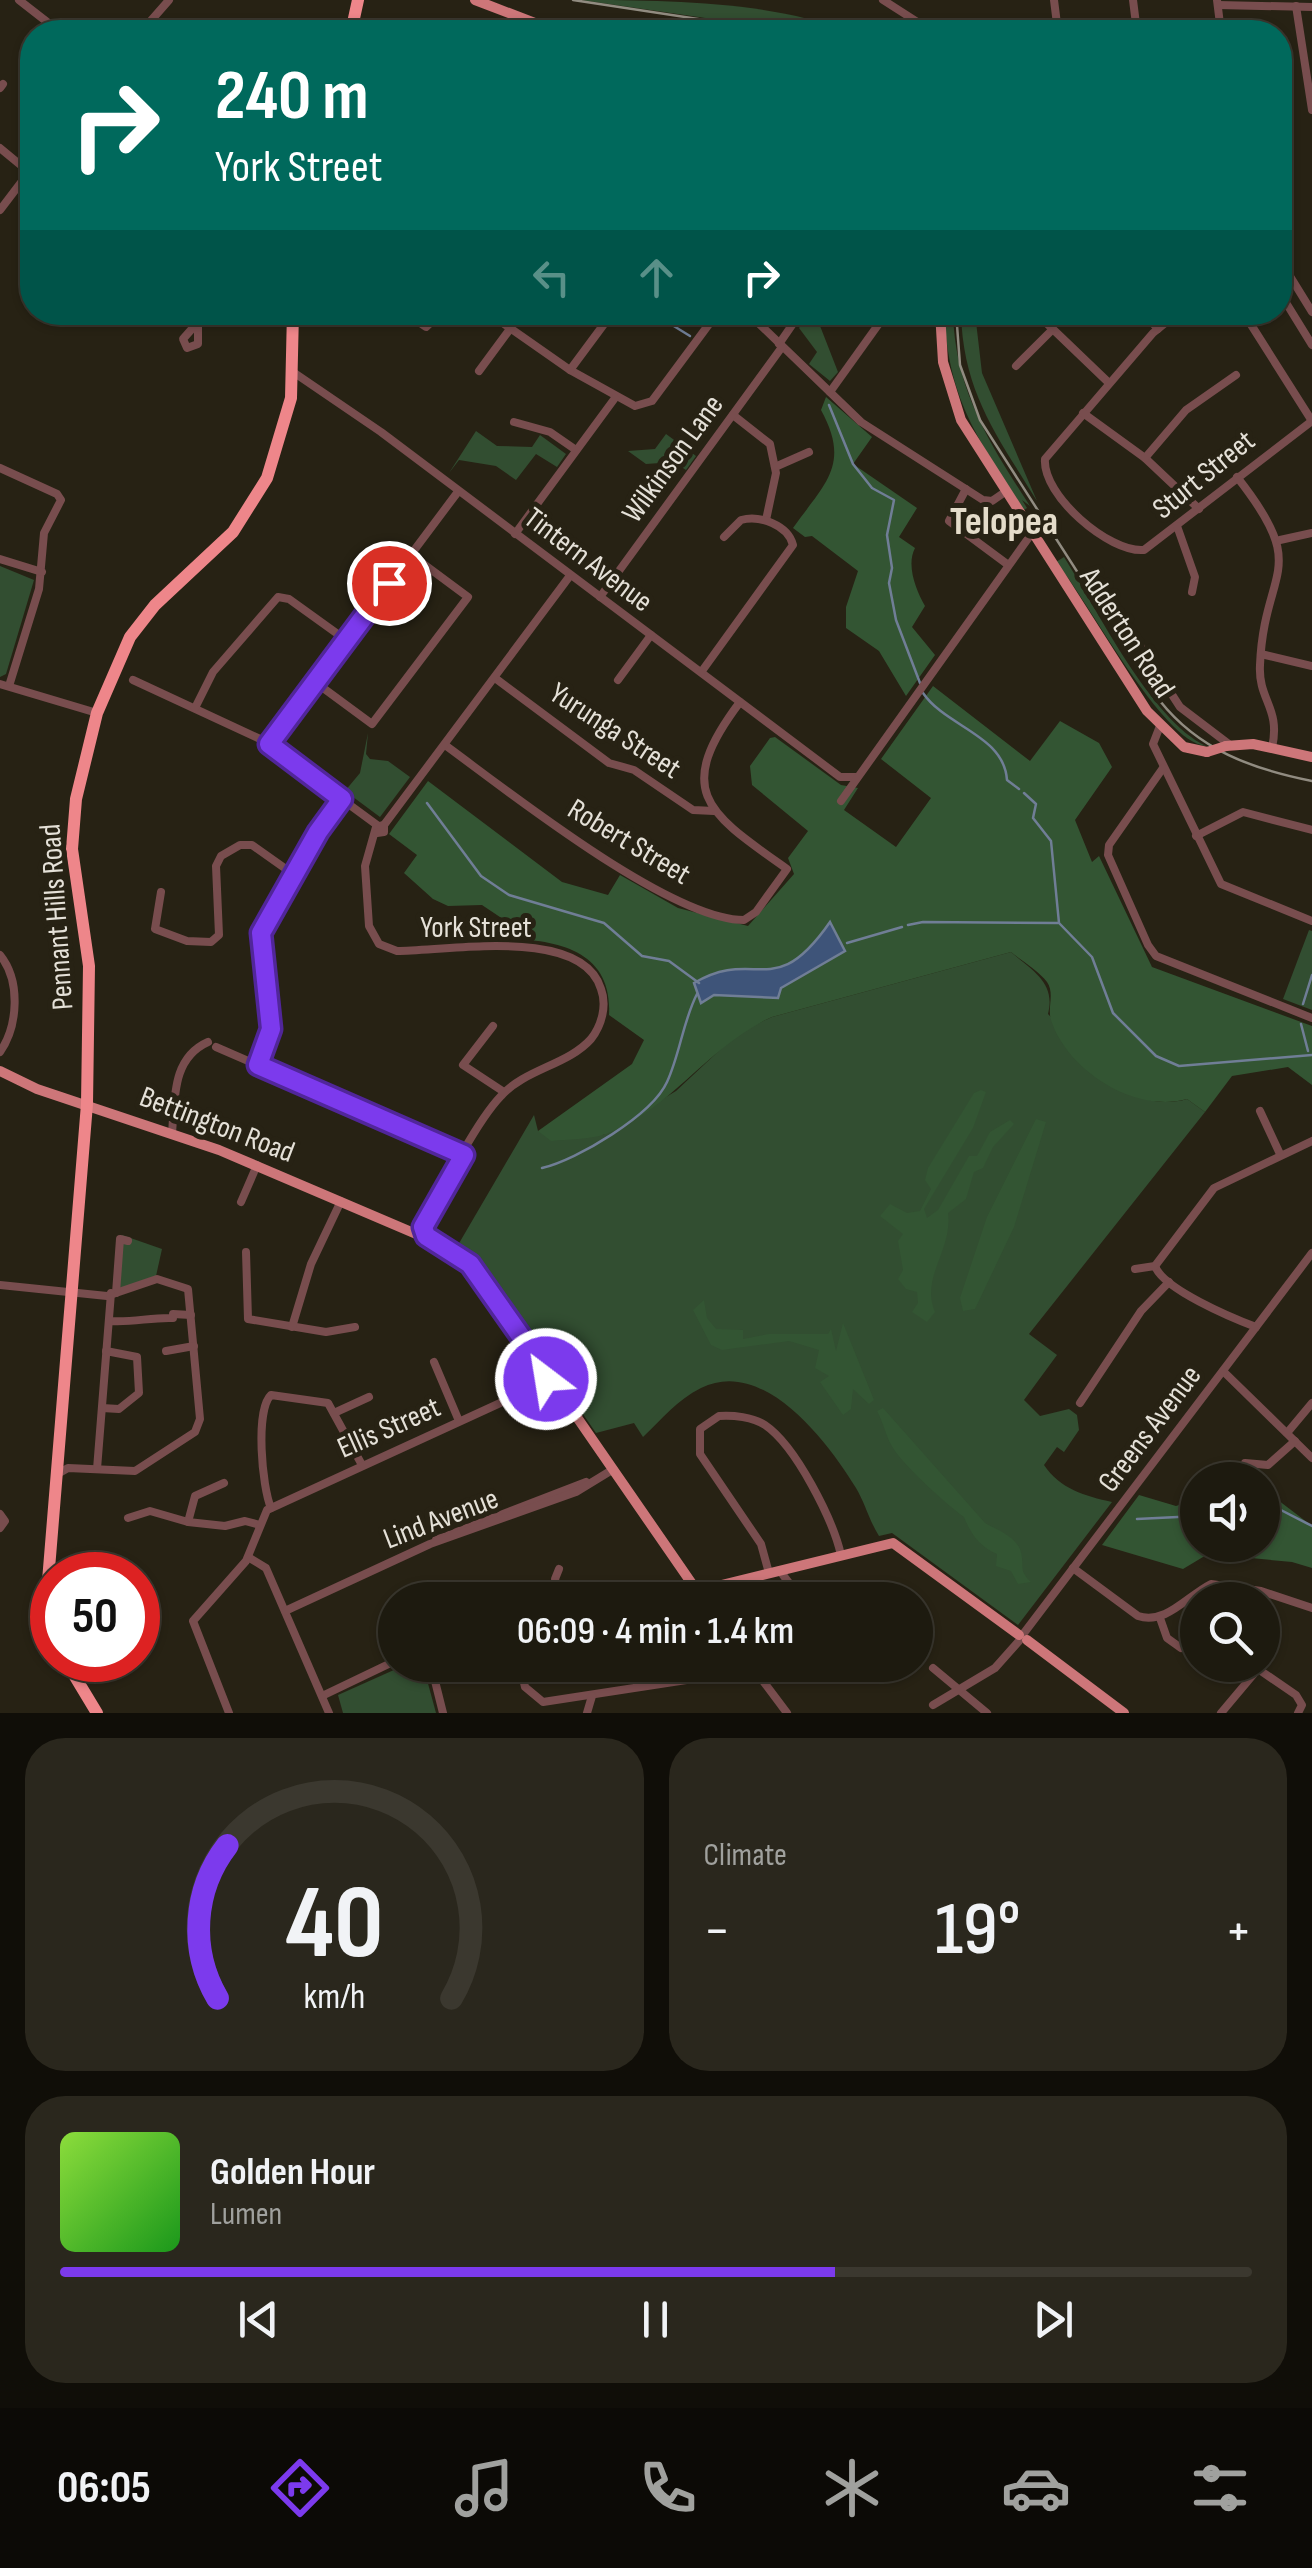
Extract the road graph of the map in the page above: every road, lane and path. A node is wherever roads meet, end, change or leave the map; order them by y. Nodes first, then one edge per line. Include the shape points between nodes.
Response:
1 (19, 0) edge
2 (169, 0) edge
3 (475, 0) edge
4 (884, 0) edge
5 (1218, 3) edge
6 (1296, 6) junction
7 (1312, 7) edge
8 (45, 20) edge
9 (152, 20) edge
10 (527, 20) edge
11 (915, 20) edge
12 (1312, 110) edge
13 (20, 184) edge
14 (0, 210) edge
15 (1292, 280) edge
16 (1312, 312) edge
17 (1292, 313) edge
18 (293, 325) edge
19 (504, 325) edge
20 (603, 325) edge
21 (708, 325) edge
22 (760, 325) edge
23 (793, 325) edge
24 (878, 325) edge
25 (941, 325) edge
26 (1044, 325) edge
27 (1154, 325) edge
28 (1163, 325) edge
29 (1251, 325) edge
30 (1158, 329) junction
31 (510, 330) junction
32 (1050, 332) junction
33 (1312, 344) edge
34 (780, 346) junction
35 (1016, 366) dead end
36 (570, 370) junction
37 (480, 371) dead end
38 (292, 372) junction
39 (1236, 375) dead end
40 (1109, 383) junction
41 (830, 392) junction
42 (614, 398) junction
43 (1083, 413) junction
44 (733, 415) junction
45 (1312, 421) edge
46 (514, 422) dead end
47 (576, 450) junction
48 (809, 452) dead end
49 (1145, 458) junction
50 (775, 467) junction
51 (0, 468) edge
52 (1237, 477) junction
53 (966, 489) junction
54 (1005, 492) junction
55 (457, 493) junction
56 (1199, 508) junction
57 (766, 520) junction
58 (1177, 526) junction
59 (1032, 533) junction
60 (1312, 533) edge
61 (515, 534) junction
62 (724, 537) dead end
63 (1280, 540) junction
64 (410, 554) junction
65 (0, 559) edge
66 (1007, 564) junction
67 (42, 572) junction
68 (570, 577) junction
69 (1192, 592) dead end
70 (600, 597) junction
71 (651, 635) junction
72 (1134, 636) dead end
73 (346, 640) junction
74 (1261, 654) junction
75 (1312, 666) edge
76 (702, 671) junction
77 (495, 678) junction
78 (133, 680) dead end
79 (618, 680) dead end
80 (315, 682) junction
81 (5, 685) edge
82 (740, 702) junction
83 (195, 708) junction
84 (97, 714) junction
85 (1160, 726) junction
86 (269, 744) junction
87 (445, 745) junction
88 (1228, 746) junction
89 (1272, 748) junction
90 (1312, 757) edge
91 (1163, 768) junction
92 (857, 777) junction
93 (342, 799) junction
94 (841, 801) dead end
95 (714, 810) junction
96 (379, 828) junction
97 (1312, 830) edge
98 (1196, 836) junction
99 (293, 874) junction
100 (161, 892) dead end
101 (1312, 921) edge
102 (0, 955) edge
103 (1312, 1018) edge
104 (493, 1026) dead end
105 (0, 1052) edge
106 (258, 1065) junction
107 (0, 1071) edge
108 (504, 1092) junction
109 (87, 1104) junction
110 (1260, 1112) dead end
111 (172, 1133) junction
112 (1312, 1141) edge
113 (1280, 1154) junction
114 (464, 1155) junction
115 (258, 1165) junction
116 (341, 1201) junction
117 (241, 1202) dead end
118 (421, 1231) junction
119 (128, 1241) dead end
120 (246, 1252) dead end
121 (1312, 1253) edge
122 (1155, 1266) junction
123 (1136, 1269) dead end
124 (1169, 1282) junction
125 (0, 1285) edge
126 (74, 1291) junction
127 (113, 1293) junction
128 (191, 1315) junction
129 (109, 1322) junction
130 (354, 1326) dead end
131 (292, 1327) junction
132 (1256, 1327) junction
133 (194, 1346) junction
134 (166, 1351) dead end
135 (106, 1352) junction
136 (434, 1362) dead end
137 (1223, 1370) junction
138 (549, 1380) junction
139 (368, 1397) dead end
140 (1080, 1403) dead end
141 (1312, 1403) edge
142 (102, 1408) junction
143 (334, 1414) junction
144 (459, 1421) junction
145 (1287, 1433) junction
146 (1295, 1441) junction
147 (1312, 1458) edge
148 (1273, 1462) edge
149 (362, 1465) junction
150 (97, 1469) junction
151 (65, 1470) junction
152 (608, 1473) junction
153 (224, 1483) dead end
154 (271, 1508) junction
155 (0, 1514) edge
156 (128, 1518) dead end
157 (188, 1522) junction
158 (260, 1525) junction
159 (0, 1528) edge
160 (51, 1552) edge
161 (56, 1552) edge
162 (841, 1555) junction
163 (248, 1557) junction
164 (1073, 1568) junction
165 (558, 1569) dead end
166 (774, 1572) junction
167 (687, 1580) edge
168 (559, 1582) edge
169 (742, 1582) edge
170 (784, 1582) edge
171 (1312, 1608) edge
172 (285, 1611) junction
173 (1160, 1618) junction
174 (1022, 1637) junction
175 (1180, 1647) edge
176 (933, 1668) dead end
177 (378, 1669) edge
178 (81, 1682) edge
179 (435, 1682) edge
180 (524, 1682) edge
181 (676, 1682) edge
182 (764, 1682) edge
183 (958, 1692) junction
184 (322, 1696) junction
185 (592, 1696) junction
186 (934, 1705) dead end
187 (100, 1713) edge
188 (229, 1713) edge
189 (328, 1713) edge
190 (443, 1713) edge
191 (588, 1713) edge
192 (787, 1713) edge
193 (987, 1713) edge
194 (1124, 1713) edge
195 (1221, 1713) edge
196 (1298, 1713) edge

1 - 8 street
2 - 9 street
3 - 10 main road
4 - 11 street
5 - 6 street
6 - 7 street
6 - 12 street
13 - 14 street
15 - 16 street
17 - 33 street
18 - 38 highway, Pennant Hills Road
19 - 31 street
20 - 36 street
21 - 42 street via 652,401 635,406
22 - 34 street
23 - 34 street, Wilkinson Lane
24 - 41 street
25 - 54 main road, Adderton Road via 952,398
26 - 32 street
27 - 30 street
28 - 30 street
29 - 45 street
30 - 40 street
31 - 36 street
31 - 37 street
32 - 35 street
32 - 40 street
34 - 41 street
34 - 44 street, Wilkinson Lane
36 - 42 street
38 - 55 street, Tintern Avenue
38 - 84 highway, Pennant Hills Road via 288,419 256,502 136,627
39 - 49 street via 1186,410
40 - 43 street
41 - 53 street via 868,428
42 - 47 street
43 - 49 street
43 - 58 street, Sturt Street via 1044,463 1070,508 1130,550 1148,548
44 - 50 street via 770,444
44 - 70 street, Wilkinson Lane
45 - 52 street, Sturt Street
46 - 47 street via 550,432
47 - 61 street
48 - 50 street
49 - 56 street
50 - 57 street
51 - 67 street via 60,497 44,533
52 - 56 street, Sturt Street
52 - 63 street
53 - 54 street via 989,502
53 - 66 street via 949,521
54 - 59 main road, Adderton Road
55 - 61 street, Tintern Avenue
55 - 64 street
56 - 58 street, Sturt Street
57 - 62 street via 741,520
57 - 76 street via 792,537 792,549
58 - 69 street via 1195,577
59 - 66 street
59 - 85 main road, Adderton Road
60 - 63 street
61 - 68 street, Tintern Avenue
63 - 74 street via 1281,571
64 - 73 street
64 - 80 street via 468,597 372,724
65 - 67 street
66 - 92 street
67 - 81 street
68 - 70 street, Tintern Avenue
68 - 77 street, York Street
70 - 71 street, Tintern Avenue
71 - 76 street, Tintern Avenue
71 - 79 street
72 - 88 street via 1180,707
73 - 80 street
73 - 83 street via 278,597 212,672
74 - 75 street
74 - 89 street via 1262,686 1276,718
76 - 82 street, Tintern Avenue
77 - 87 street, York Street
77 - 95 street, Yurunga Street via 609,763 634,770 693,810
78 - 83 street
80 - 86 street
81 - 84 street
82 - 92 street, Tintern Avenue via 843,778
82 - 95 street via 706,756 704,783
83 - 86 street
84 - 109 highway, Pennant Hills Road via 72,832 88,966
85 - 88 main road, Adderton Road, bridge via 1189,750
85 - 91 street via 1152,741
86 - 93 street
87 - 95 street, Robert Street via 584,846 703,910 750,918 786,869
87 - 96 street, York Street
88 - 89 main road, Adderton Road
89 - 90 main road, Adderton Road
91 - 98 street
91 - 103 street via 1108,845 1148,945 1156,956
92 - 94 street
93 - 96 street
93 - 99 street
96 - 108 street, York Street via 365,866 370,926 380,944 397,950 558,952 580,960 600,983 602,1015 589,1041
97 - 98 street via 1242,812
98 - 101 street via 1225,887
99 - 100 street via 252,845 222,856 216,866 219,935 211,942 156,929
99 - 106 street via 260,937 271,1029
102 - 105 street via 11,976 14,1020
104 - 108 street via 463,1066
106 - 111 street via 212,1044 191,1051 181,1066
106 - 114 street
107 - 109 main road, Bettington Road
108 - 114 street, York Street
109 - 111 main road, Bettington Road
109 - 126 highway, Pennant Hills Road
110 - 113 street
111 - 115 main road, Bettington Road
112 - 113 street
113 - 122 street via 1210,1192
114 - 118 street, York Street
115 - 116 main road, Bettington Road
115 - 117 street
116 - 118 main road, Bettington Road
116 - 131 street via 311,1264
118 - 138 main road, Bettington Road via 470,1264
119 - 127 street via 120,1238
120 - 131 street via 248,1319
121 - 132 street, Greens Avenue
122 - 123 street
122 - 124 street
124 - 132 street via 1210,1309
124 - 140 street via 1141,1311
125 - 126 street
126 - 127 street
126 - 151 highway, Pennant Hills Road
126 - 160 highway, Pennant Hills Road
127 - 128 street via 158,1279 181,1283 188,1288
127 - 129 street
128 - 129 street
128 - 133 street
129 - 135 street
130 - 131 street via 326,1332
132 - 137 street, Greens Avenue
133 - 134 street
133 - 150 street via 200,1419 195,1432 135,1471
135 - 142 street
135 - 142 street via 138,1357 139,1393 119,1409
136 - 144 street
137 - 145 street
137 - 164 street, Greens Avenue
138 - 144 street, Ellis Street
138 - 152 main road, Bettington Road
139 - 143 street
141 - 145 street
142 - 150 street
143 - 149 street
143 - 154 street via 320,1399 276,1394 265,1401
144 - 149 street, Ellis Street
145 - 146 street
146 - 147 street
146 - 148 street
149 - 154 street, Ellis Street
150 - 151 street
151 - 161 highway, Pennant Hills Road
152 - 167 main road, Bettington Road
152 - 172 street, Lind Avenue
153 - 157 street via 195,1496
154 - 158 street
155 - 159 street
156 - 157 street via 150,1511
157 - 158 street
158 - 163 street
162 - 166 main road
162 - 166 street via 828,1510 778,1437 761,1423 719,1416 700,1429 698,1450
162 - 174 main road via 899,1545
163 - 172 street via 264,1565
163 - 188 street via 193,1621
164 - 173 street via 1138,1616
164 - 174 street, Greens Avenue
165 - 168 street
166 - 169 main road
166 - 170 street
171 - 173 street via 1211,1584
172 - 184 street
173 - 175 street via 1167,1638
174 - 183 street, Greens Avenue via 995,1668
174 - 194 main road
176 - 183 street
177 - 184 street
178 - 187 highway
179 - 190 street
180 - 185 street via 543,1702
181 - 185 street
182 - 192 street
183 - 186 street, Greens Avenue
183 - 193 street
184 - 189 street
185 - 191 street
195 - 196 street via 1255,1669 1299,1697

